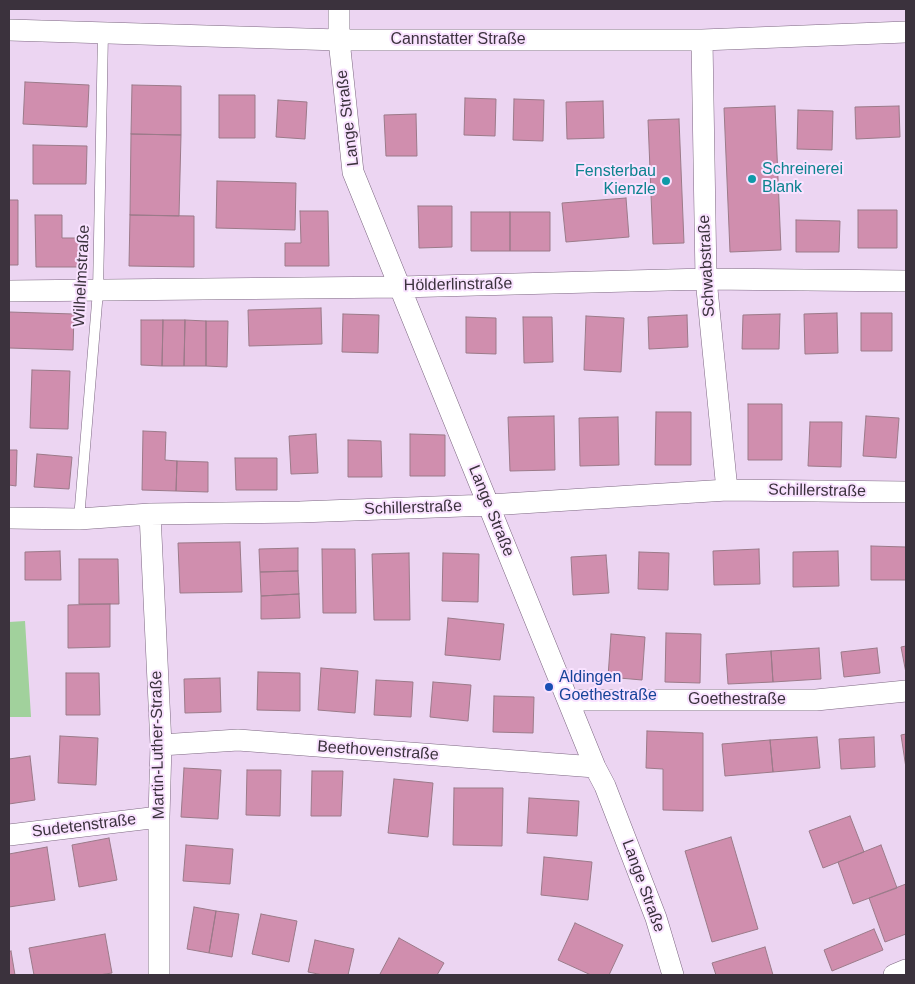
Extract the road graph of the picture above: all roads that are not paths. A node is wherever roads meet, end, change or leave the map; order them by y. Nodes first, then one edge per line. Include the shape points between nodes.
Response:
1 (339, 9) edge
2 (9, 30) edge
3 (906, 32) edge
4 (103, 33) junction
5 (339, 40) junction
6 (702, 40) junction
7 (706, 279) junction
8 (906, 281) edge
9 (400, 287) junction
10 (9, 291) edge
11 (98, 291) junction
12 (727, 490) junction
13 (906, 492) edge
14 (489, 505) junction
15 (150, 514) junction
16 (9, 518) edge
17 (79, 519) junction
18 (906, 691) edge
19 (568, 700) junction
20 (161, 745) junction
21 (596, 767) junction
22 (159, 817) junction
23 (9, 834) edge
24 (906, 970) edge
25 (158, 975) edge
26 (673, 975) edge
27 (894, 975) edge

1 - 5 street, Lange Straße
2 - 4 street, Cannstatter Straße
3 - 6 street, Cannstatter Straße
4 - 5 street, Cannstatter Straße
4 - 11 lane, Wilhelmstraße
5 - 6 street, Cannstatter Straße
5 - 9 street, Lange Straße via 353,172
6 - 7 street, Schwabstraße
7 - 8 street, Hölderlinstraße
7 - 9 street, Hölderlinstraße
7 - 12 street, Schwabstraße
9 - 11 street, Hölderlinstraße
9 - 14 street, Lange Straße
10 - 11 street, Hölderlinstraße
11 - 17 lane, Wilhelmstraße
12 - 13 street, Schillerstraße
12 - 14 street, Schillerstraße
14 - 15 street, Schillerstraße
14 - 19 street, Lange Straße
15 - 17 street, Schillerstraße
15 - 20 street, Martin-Luther-Straße
16 - 17 street, Schillerstraße
18 - 19 street, Goethestraße via 816,700
19 - 21 street, Lange Straße
20 - 21 street, Beethovenstraße via 238,740
20 - 22 street, Martin-Luther-Straße
21 - 26 street, Lange Straße via 656,918
22 - 23 street, Sudetenstraße
22 - 25 street, Martin-Luther-Straße
24 - 27 street

